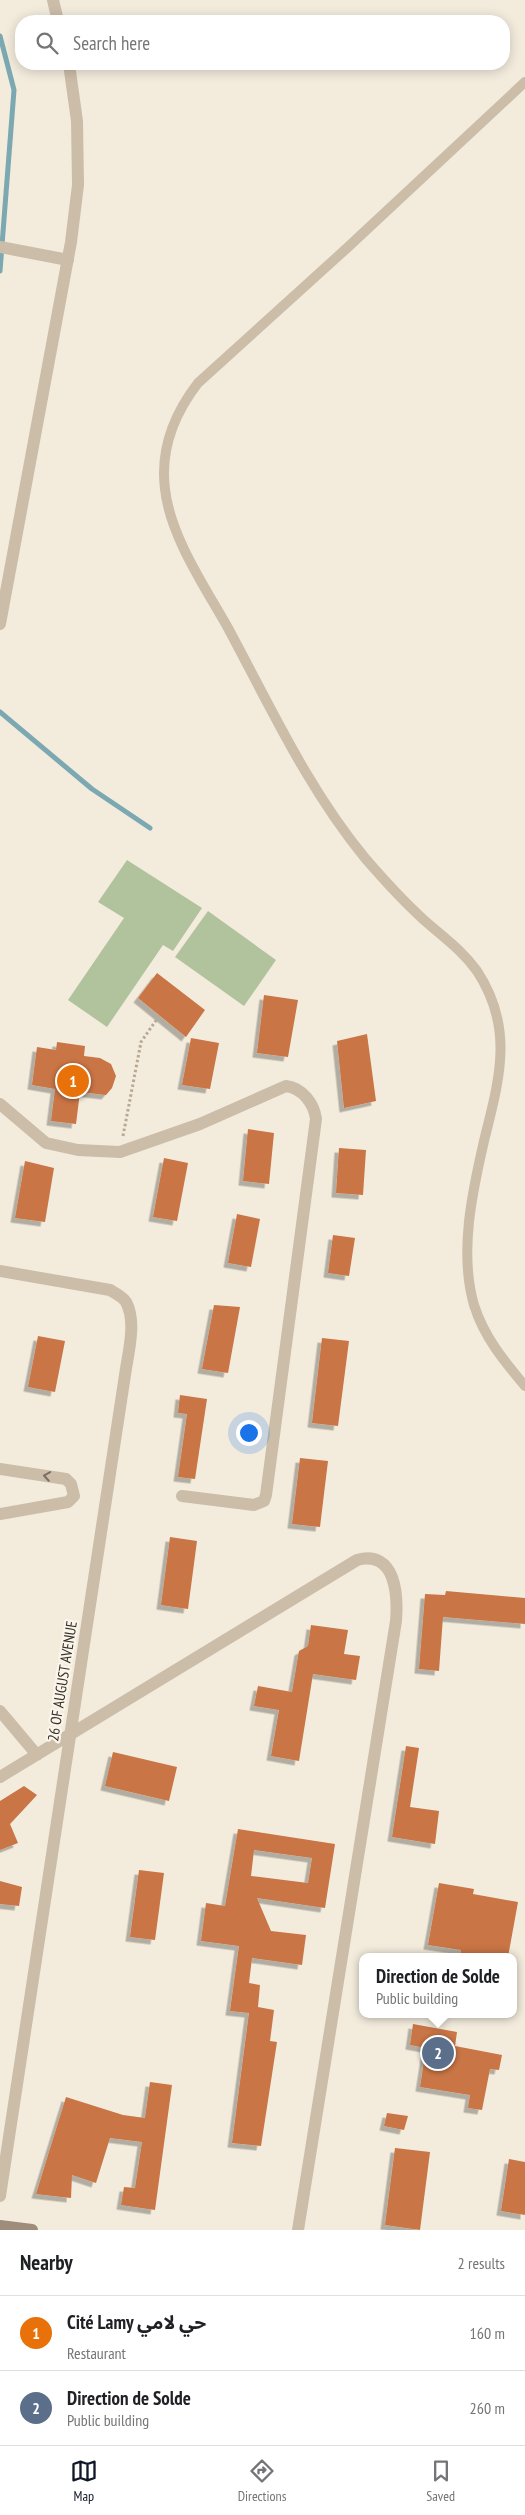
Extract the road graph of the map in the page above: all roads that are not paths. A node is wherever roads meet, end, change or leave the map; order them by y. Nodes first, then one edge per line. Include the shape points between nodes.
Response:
1 (53, 0) edge
2 (57, 15) edge
3 (70, 70) edge
4 (525, 82) edge
5 (4, 248) edge
6 (68, 260) junction
7 (0, 624) edge
8 (0, 1104) edge
9 (0, 1270) edge
10 (525, 1386) edge
11 (0, 1469) edge
12 (182, 1496) dead end
13 (0, 1514) edge
14 (0, 1712) edge
15 (71, 1734) junction
16 (37, 1755) junction
17 (0, 1777) edge
18 (0, 2196) edge
19 (0, 2226) edge
20 (32, 2230) edge
21 (298, 2230) edge

1 - 2 street
3 - 6 street via 77,121 78,186
4 - 10 lane via 198,383 173,425 164,472 167,504 178,534 313,784 364,856 404,901 465,956 490,995 500,1033 501,1072 478,1171 467,1247 468,1268 474,1306 489,1339 498,1355
5 - 6 street
6 - 7 street
8 - 12 street via 46,1143 78,1150 120,1152 200,1124 286,1086 298,1090 315,1111 264,1501 254,1505
9 - 15 street, 26 OF AUGUST AVENUE via 110,1290 125,1300 130,1316 124,1385
13 -> 11 street via 68,1502 74,1496 74,1490 66,1479
14 - 16 street
15 - 16 street
15 - 18 street, 26 OF AUGUST AVENUE
15 - 21 street via 358,1560 366,1557 381,1562 390,1571 398,1601 396,1621
16 - 17 street
19 - 20 main road

